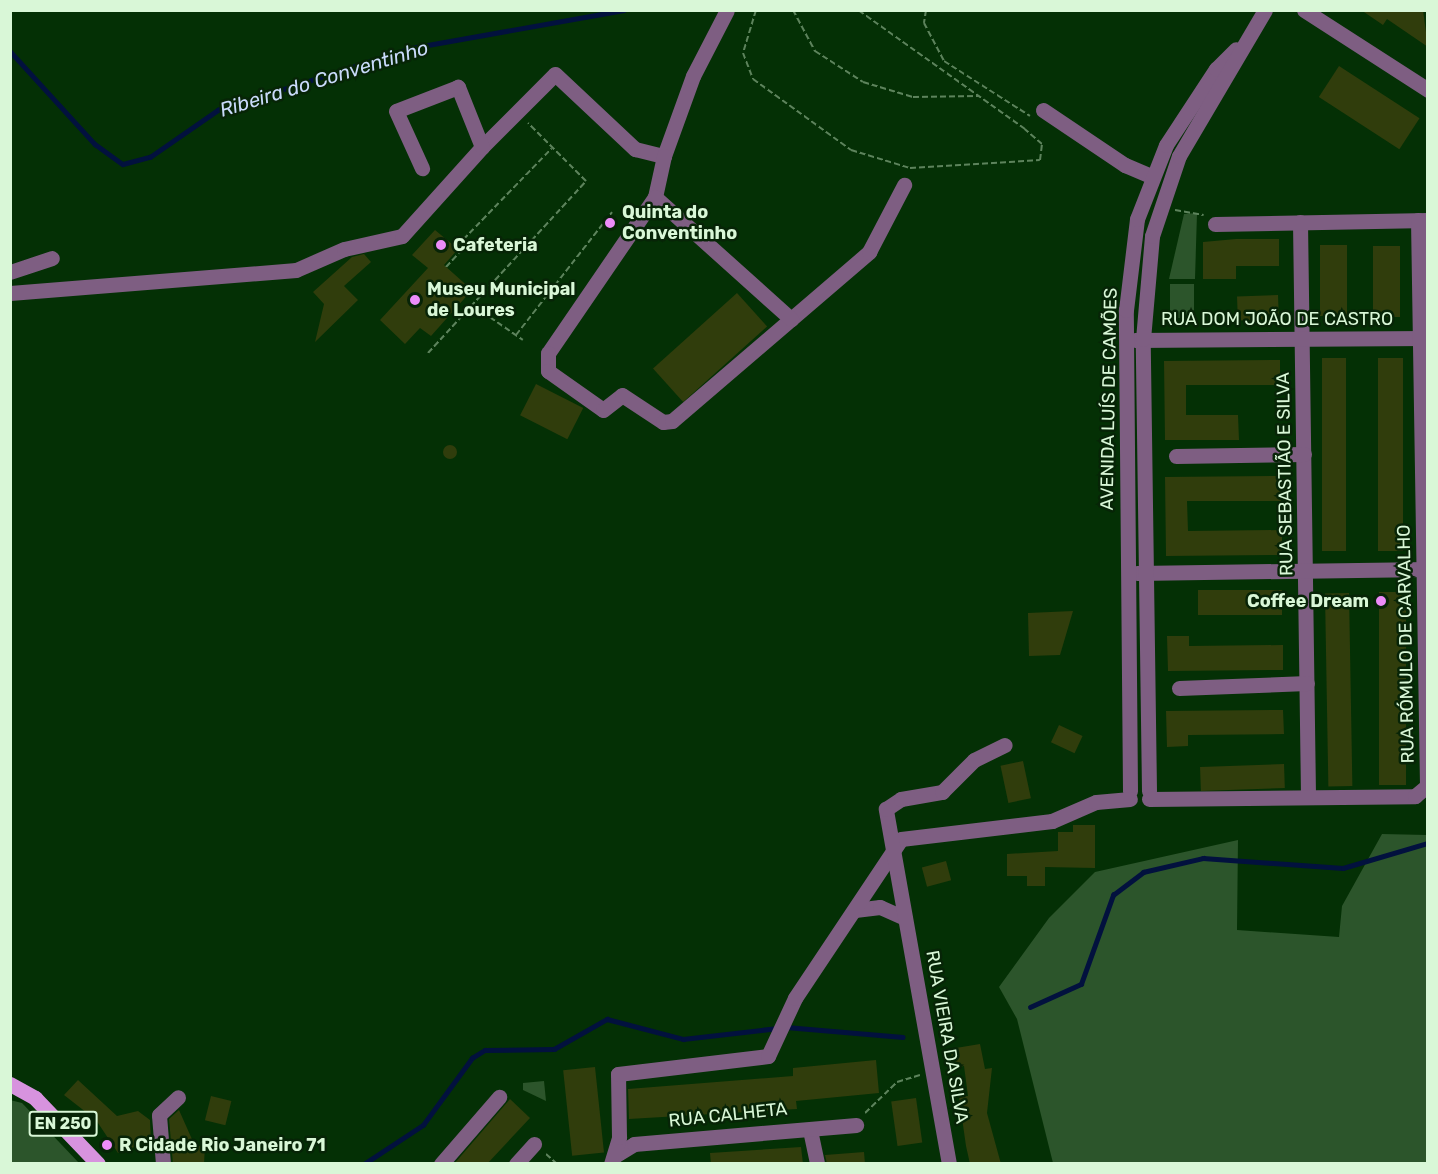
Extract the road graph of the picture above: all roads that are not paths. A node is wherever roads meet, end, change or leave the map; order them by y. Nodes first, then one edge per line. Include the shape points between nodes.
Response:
1 (727, 10) edge
2 (1265, 10) edge
3 (1304, 10) edge
4 (1245, 41) junction
5 (1428, 90) edge
6 (1043, 110) road end
7 (482, 147) junction
8 (664, 156) junction
9 (422, 168) dead end
10 (1154, 177) junction
11 (904, 185) dead end
12 (655, 197) junction
13 (1423, 220) edge
14 (1300, 222) junction
15 (1215, 224) road end
16 (52, 258) dead end
17 (10, 272) edge
18 (10, 293) edge
19 (791, 319) junction
20 (1424, 338) edge
21 (1143, 339) junction
22 (1302, 339) junction
23 (1126, 340) junction
24 (1304, 454) junction
25 (1176, 456) dead end
26 (1426, 569) edge
27 (1306, 571) junction
28 (1128, 573) junction
29 (1145, 573) junction
30 (1307, 683) junction
31 (1427, 684) edge
32 (1179, 688) dead end
33 (1005, 745) dead end
34 (1130, 795) junction
35 (1149, 795) junction
36 (1308, 797) junction
37 (890, 849) junction
38 (855, 910) junction
39 (905, 918) junction
40 (10, 1084) edge
41 (178, 1097) dead end
42 (499, 1097) dead end
43 (856, 1125) road end
44 (810, 1130) junction
45 (534, 1144) dead end
46 (613, 1159) edge
47 (98, 1164) edge
48 (163, 1164) edge
49 (441, 1164) edge
50 (516, 1164) edge
51 (817, 1164) edge
52 (949, 1164) edge

1 - 8 street via 693,76
2 - 4 street, AVENIDA LUÍS DE CAMÕES
3 - 5 street
4 - 10 street, AVENIDA LUÍS DE CAMÕES via 1216,69 1166,145
4 - 21 street, AVENIDA LUÍS DE CAMÕES via 1179,156 1152,236
6 - 10 street via 1125,165
7 - 8 street via 555,74 635,149
7 - 9 street via 458,87 396,111
7 - 18 street via 402,236 344,249 296,270
8 - 12 street
10 - 23 street, AVENIDA LUÍS DE CAMÕES via 1137,219
11 - 19 street via 869,252
12 - 19 street
12 - 19 street via 548,353 548,371 603,410 622,394 653,416 672,421
13 - 14 street
13 - 20 street, RUA RÓMULO DE CARVALHO
14 - 15 street
14 - 22 street, RUA SEBASTIÃO E SILVA
16 - 17 street
20 - 22 street, RUA DOM JOÃO DE CASTRO
20 - 26 street, RUA RÓMULO DE CARVALHO
21 - 22 street, RUA DOM JOÃO DE CASTRO
21 - 23 street, RUA DOM JOÃO DE CASTRO
21 - 29 street, AVENIDA LUÍS DE CAMÕES
22 - 24 street, RUA SEBASTIÃO E SILVA
23 - 28 street, AVENIDA LUÍS DE CAMÕES
24 - 25 street
24 - 27 street, RUA SEBASTIÃO E SILVA
26 - 27 street
26 - 31 street, RUA RÓMULO DE CARVALHO
27 - 29 street
27 - 30 street, RUA SEBASTIÃO E SILVA
28 - 29 street
28 - 34 street, AVENIDA LUÍS DE CAMÕES
29 - 35 street, AVENIDA LUÍS DE CAMÕES
30 - 32 street
30 - 36 street, RUA SEBASTIÃO E SILVA
31 - 36 street, RUA RÓMULO DE CARVALHO via 1427,786 1415,796
33 - 37 street, RUA VIEIRA DA SILVA via 974,760 942,792 901,799 886,808
34 - 35 street, RUA RÓMULO DE CARVALHO via 1138,784
34 - 37 street via 1096,802 1052,821 910,835
35 - 36 street, RUA RÓMULO DE CARVALHO
37 - 38 street
37 - 39 street, RUA VIEIRA DA SILVA
38 - 39 street via 879,907
38 - 46 street via 784,1017 774,1044 758,1061 618,1074
39 - 52 street, RUA VIEIRA DA SILVA
40 - 47 main road, EN 250 via 35,1098
41 - 48 street via 159,1115
42 - 49 street
43 - 44 street, RUA CALHETA
44 - 46 street, RUA CALHETA via 634,1144
44 - 51 street
45 - 50 street

